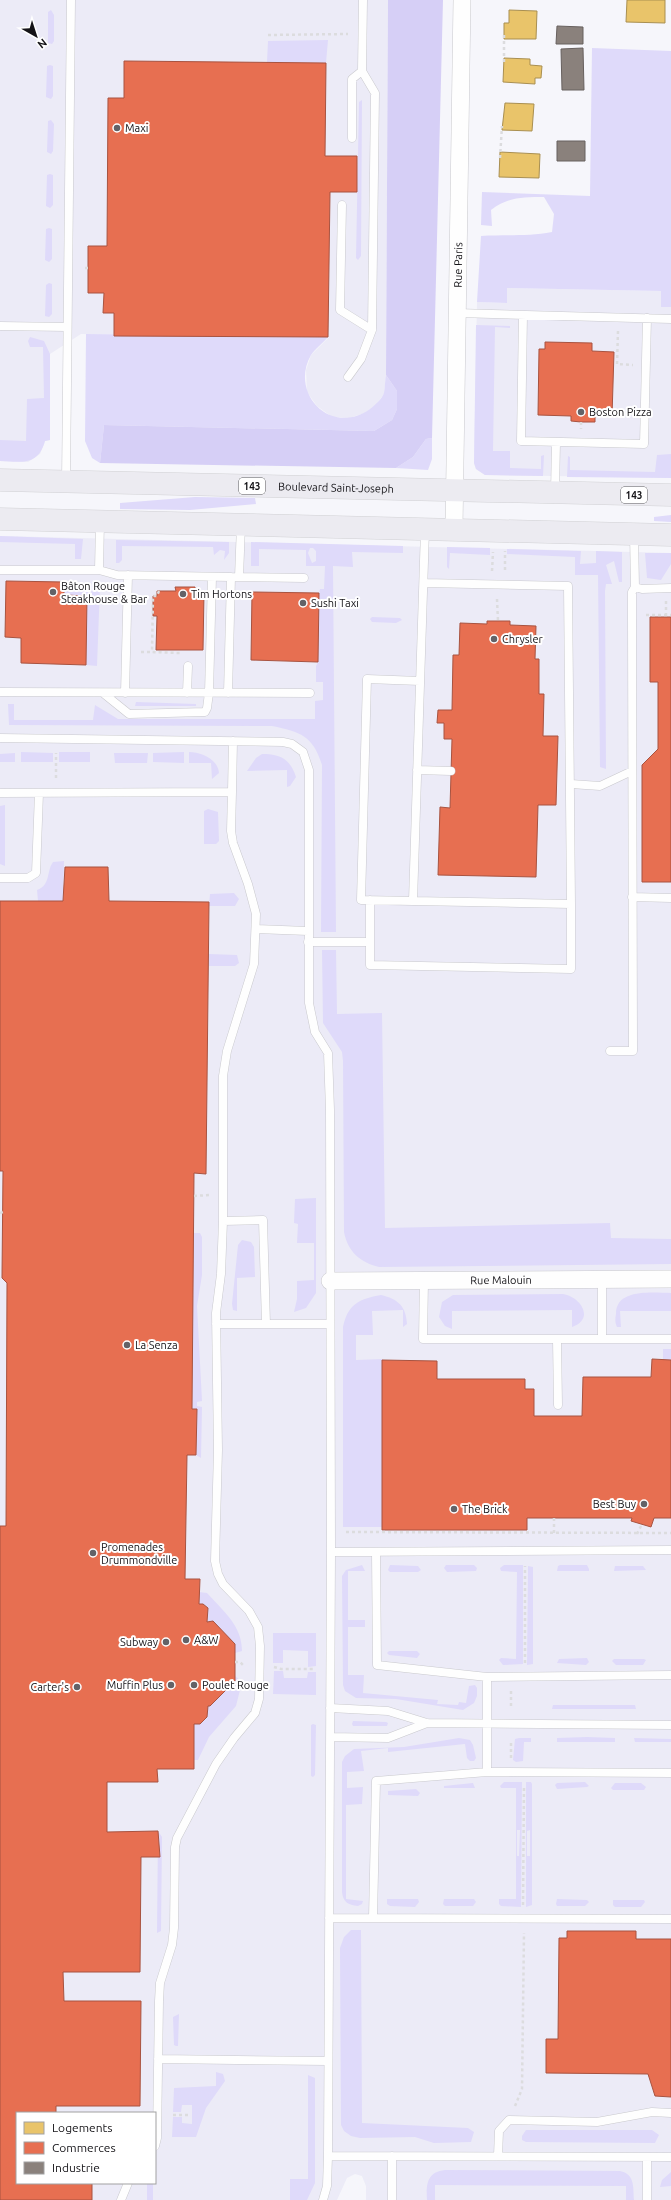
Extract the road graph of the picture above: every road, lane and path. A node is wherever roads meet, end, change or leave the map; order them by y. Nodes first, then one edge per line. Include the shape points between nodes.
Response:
1 (70, 0) edge
2 (363, 0) edge
3 (462, 0) edge
4 (362, 34) junction
5 (504, 34) dead end
6 (268, 35) dead end
7 (504, 62) dead end
8 (362, 71) junction
9 (502, 126) dead end
10 (352, 138) dead end
11 (500, 158) dead end
12 (342, 205) dead end
13 (457, 314) junction
14 (523, 315) junction
15 (647, 318) junction
16 (671, 318) edge
17 (0, 326) edge
18 (67, 327) junction
19 (618, 327) dead end
20 (372, 330) junction
21 (633, 372) dead end
22 (348, 377) dead end
23 (582, 431) dead end
24 (589, 431) dead end
25 (556, 442) junction
26 (0, 480) edge
27 (66, 481) junction
28 (455, 491) junction
29 (554, 493) junction
30 (671, 496) edge
31 (0, 519) edge
32 (100, 522) junction
33 (241, 525) junction
34 (425, 529) junction
35 (454, 529) junction
36 (634, 534) junction
37 (671, 535) edge
38 (493, 546) dead end
39 (505, 546) dead end
40 (0, 570) edge
41 (99, 570) junction
42 (505, 570) dead end
43 (492, 571) dead end
44 (128, 575) junction
45 (212, 577) junction
46 (231, 577) junction
47 (239, 577) junction
48 (304, 578) dead end
49 (424, 583) junction
50 (635, 587) junction
51 (671, 588) edge
52 (163, 591) dead end
53 (497, 597) dead end
54 (666, 610) dead end
55 (647, 615) dead end
56 (671, 615) edge
57 (666, 616) junction
58 (498, 621) dead end
59 (181, 653) dead end
60 (188, 666) dead end
61 (420, 681) junction
62 (0, 692) edge
63 (103, 693) junction
64 (125, 693) junction
65 (187, 693) junction
66 (209, 693) junction
67 (228, 693) junction
68 (310, 693) dead end
69 (0, 738) edge
70 (233, 741) junction
71 (56, 752) dead end
72 (56, 762) dead end
73 (417, 770) junction
74 (451, 771) dead end
75 (632, 772) junction
76 (571, 784) junction
77 (232, 792) junction
78 (0, 793) edge
79 (38, 793) junction
80 (0, 878) edge
81 (632, 897) junction
82 (671, 898) edge
83 (370, 900) junction
84 (412, 901) junction
85 (571, 904) junction
86 (256, 929) junction
87 (308, 931) junction
88 (308, 942) junction
89 (370, 942) junction
90 (610, 1051) dead end
91 (209, 1195) dead end
92 (194, 1196) dead end
93 (223, 1221) junction
94 (671, 1279) edge
95 (602, 1280) junction
96 (330, 1281) junction
97 (424, 1281) junction
98 (216, 1324) junction
99 (266, 1324) junction
100 (330, 1324) junction
101 (557, 1339) junction
102 (602, 1339) junction
103 (671, 1339) edge
104 (558, 1405) dead end
105 (554, 1518) dead end
106 (642, 1524) dead end
107 (346, 1532) dead end
108 (554, 1533) junction
109 (637, 1533) junction
110 (671, 1533) edge
111 (671, 1550) edge
112 (331, 1552) junction
113 (376, 1552) junction
114 (525, 1565) dead end
115 (235, 1662) dead end
116 (525, 1664) dead end
117 (244, 1666) dead end
118 (272, 1666) dead end
119 (315, 1669) dead end
120 (671, 1675) edge
121 (487, 1677) junction
122 (511, 1686) dead end
123 (511, 1706) dead end
124 (330, 1708) junction
125 (427, 1723) junction
126 (487, 1723) junction
127 (671, 1725) edge
128 (330, 1737) junction
129 (511, 1742) dead end
130 (511, 1759) dead end
131 (487, 1772) junction
132 (671, 1773) edge
133 (524, 1781) dead end
134 (524, 1906) dead end
135 (328, 1918) junction
136 (374, 1918) junction
137 (671, 1919) edge
138 (524, 1932) dead end
139 (158, 2059) junction
140 (328, 2061) junction
141 (671, 2113) edge
142 (190, 2114) dead end
143 (173, 2115) dead end
144 (509, 2120) junction
145 (156, 2142) edge
146 (328, 2156) junction
147 (392, 2156) junction
148 (498, 2156) junction
149 (647, 2157) junction
150 (671, 2157) edge
151 (128, 2184) edge
152 (121, 2200) edge
153 (323, 2200) edge
154 (392, 2200) edge
155 (647, 2200) edge

1 - 18 lane
2 - 4 lane
3 - 13 street, Rue Paris
4 - 6 path
4 - 8 lane
5 - 7 path
8 - 10 lane via 352,79
8 - 20 lane via 375,93
9 - 11 path
12 - 20 lane via 340,310
13 - 14 lane
13 - 28 street, Rue Paris
14 - 15 lane
14 - 25 lane via 521,441
15 - 16 lane
15 - 25 lane via 644,444
17 - 18 lane
18 - 27 lane
19 - 21 path via 617,364 633,365
20 - 22 lane via 361,359
23 - 24 path
25 - 29 lane
26 - 27 main road, Boulevard Saint-Joseph / 143
27 - 28 main road, Boulevard Saint-Joseph / 143
28 - 29 main road, Boulevard Saint-Joseph / 143
28 - 35 street, Rue Paris
29 - 30 main road, Boulevard Saint-Joseph / 143
31 - 32 main road
32 - 33 main road
32 - 41 lane
33 - 34 main road
33 - 47 lane
34 - 35 main road
34 - 49 lane
35 - 36 main road
36 - 37 main road
36 - 50 lane
38 - 43 path
39 - 42 path
40 - 41 lane
41 - 44 lane
44 - 45 lane
44 - 64 lane
45 - 46 lane
45 - 66 lane
46 - 47 lane
46 - 67 lane
47 - 48 lane
49 - 61 lane
49 - 76 lane via 568,586
50 - 51 lane
50 - 75 lane via 632,592
52 - 59 path via 157,591 157,596 153,596 152,652
53 - 58 path
54 - 57 path
55 - 57 path
56 - 57 path
60 - 65 lane
61 - 73 lane
61 - 83 lane via 368,679 361,900
62 - 63 lane
63 - 64 lane
63 - 66 lane via 129,714 202,713 207,708
64 - 65 lane
65 - 66 lane
66 - 67 lane
67 - 68 lane
69 - 70 lane
70 - 77 lane
70 - 87 lane via 282,742 298,747 306,758 310,770
71 - 72 path
73 - 74 lane
73 - 84 lane
75 - 76 lane via 600,786
75 - 81 lane
76 - 85 lane
77 - 79 lane
77 - 86 lane via 233,843 253,898
78 - 79 lane
79 - 80 lane via 36,873 28,878
81 - 82 lane
81 - 90 lane via 633,1051
83 - 84 lane
83 - 89 lane
84 - 85 lane
85 - 89 lane via 571,969 370,965
86 - 87 lane
86 - 93 lane via 252,975 224,1062
87 - 88 lane
88 - 89 lane
88 - 96 lane via 311,1017 329,1061
91 - 92 path
93 - 98 lane
93 - 99 lane via 263,1220
94 - 95 street, Rue Malouin
95 - 97 street, Rue Malouin
95 - 102 lane
96 - 97 street, Rue Malouin
96 - 100 lane
97 - 101 lane via 423,1339
98 - 99 lane
98 - 139 lane via 218,1450 215,1561 223,1584 249,1611 258,1627 260,1692 254,1713 216,1764 177,1838 174,1858 173,1940 160,1983
99 - 100 lane
100 - 112 lane
101 - 102 lane
101 - 104 lane
102 - 103 lane
105 - 108 path
106 - 109 path
107 - 108 path
108 - 109 path
109 - 110 path
111 - 113 lane
112 - 113 lane
112 - 124 lane
113 - 121 lane via 377,1665
114 - 116 path
115 - 117 path via 240,1662
118 - 119 path via 280,1669
120 - 121 lane
121 - 126 lane
122 - 123 path
124 - 125 lane via 388,1711
124 - 128 lane
125 - 126 lane
125 - 128 lane via 388,1738
126 - 127 lane
126 - 131 lane
128 - 135 lane
129 - 130 path
131 - 132 lane
131 - 136 lane via 376,1781
133 - 134 path
135 - 136 lane
135 - 140 lane
136 - 137 lane
138 - 144 path via 522,2089
139 - 140 lane
139 - 145 lane
140 - 146 lane
141 - 144 lane via 652,2112 597,2122
142 - 143 path
144 - 148 lane via 499,2131
146 - 147 lane
146 - 153 lane via 327,2186
147 - 148 lane
147 - 154 lane
148 - 149 lane
149 - 150 lane
149 - 155 lane
151 - 152 lane

